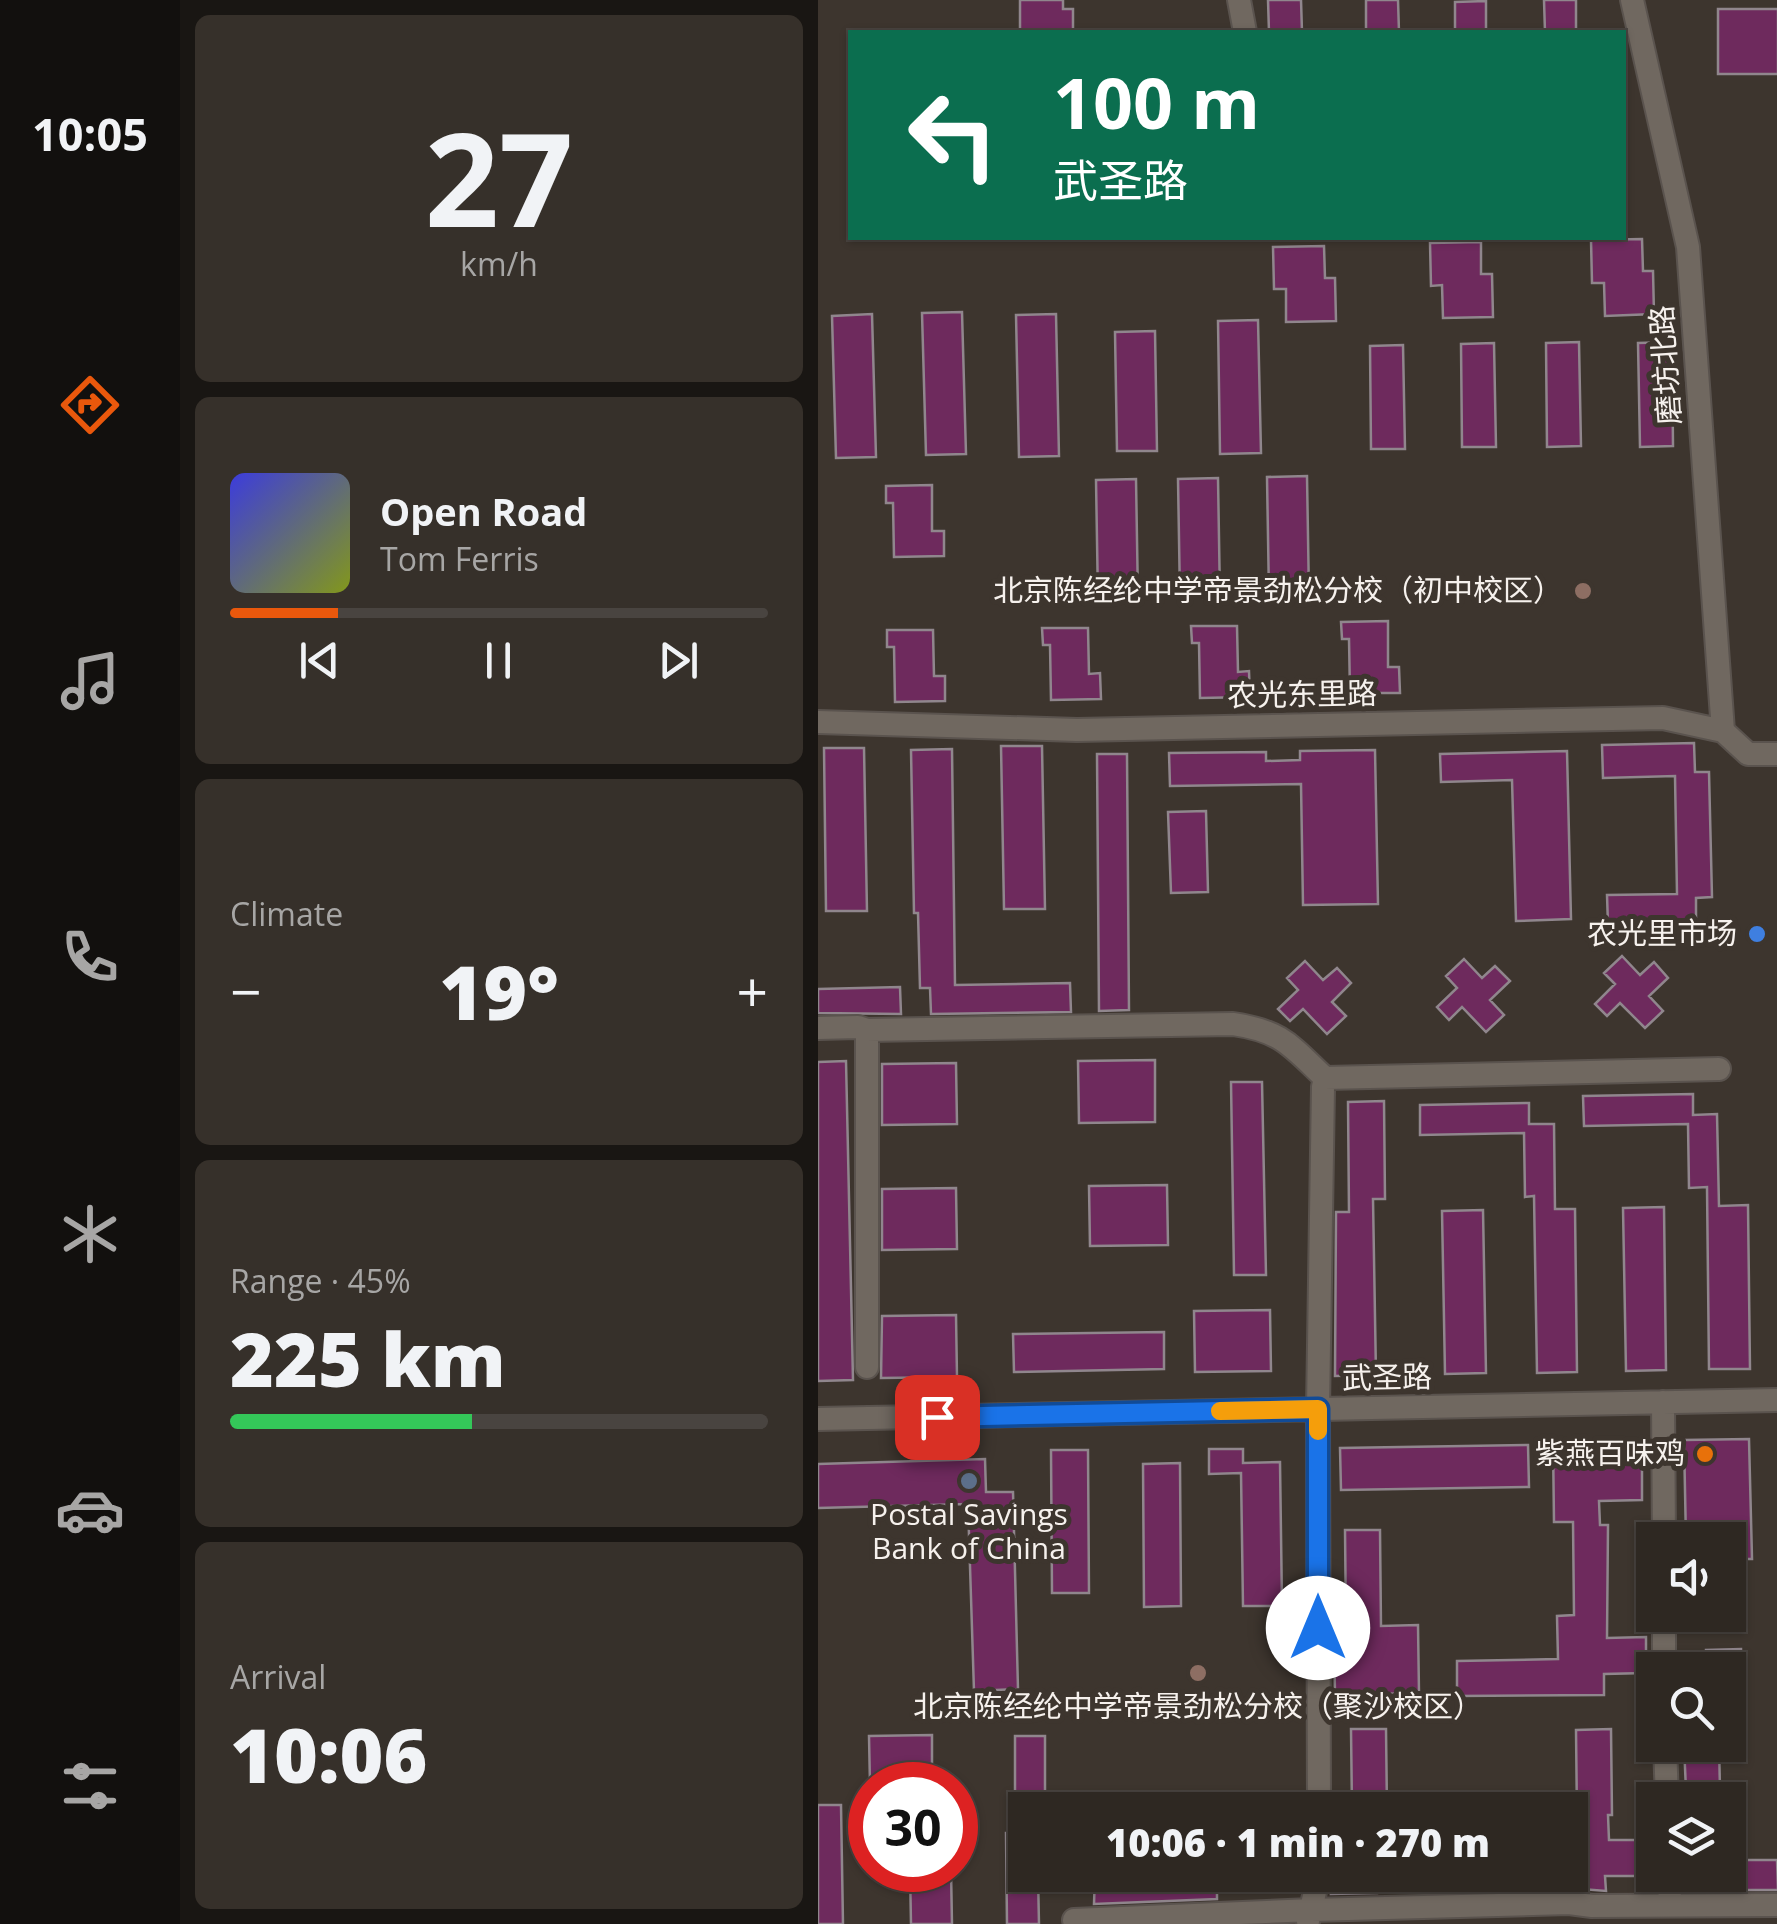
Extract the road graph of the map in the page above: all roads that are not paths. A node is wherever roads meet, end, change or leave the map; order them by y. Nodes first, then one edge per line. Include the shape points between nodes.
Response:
1 (1238, 0) edge
2 (1632, 0) edge
3 (1245, 30) edge
4 (818, 722) edge
5 (1723, 732) junction
6 (1778, 754) edge
7 (818, 1028) edge
8 (866, 1030) junction
9 (1719, 1069) dead end
10 (1326, 1078) junction
11 (867, 1368) dead end
12 (1778, 1400) edge
13 (1663, 1402) junction
14 (1318, 1409) junction
15 (818, 1420) edge
16 (1664, 1522) edge
17 (1318, 1792) edge
18 (1315, 1892) edge
19 (1670, 1892) edge
20 (1670, 1905) junction
21 (1778, 1905) edge
22 (1309, 1917) edge
23 (1074, 1920) dead end

1 - 3 street
2 - 5 street, 磨坊北路 via 1688,247
4 - 5 street, 农光东里路 via 1077,730 1663,718
5 - 6 street, 农光东里路 via 1748,754
7 - 8 street
8 - 10 street via 1233,1024 1281,1038
8 - 11 street
9 - 10 street
10 - 14 street
12 - 13 street, 武圣路
13 - 14 street, 武圣路
13 - 16 street
14 - 15 street, 武圣路
14 - 17 street
18 - 22 street
19 - 20 street
20 - 21 street
20 - 22 street
22 - 23 street

